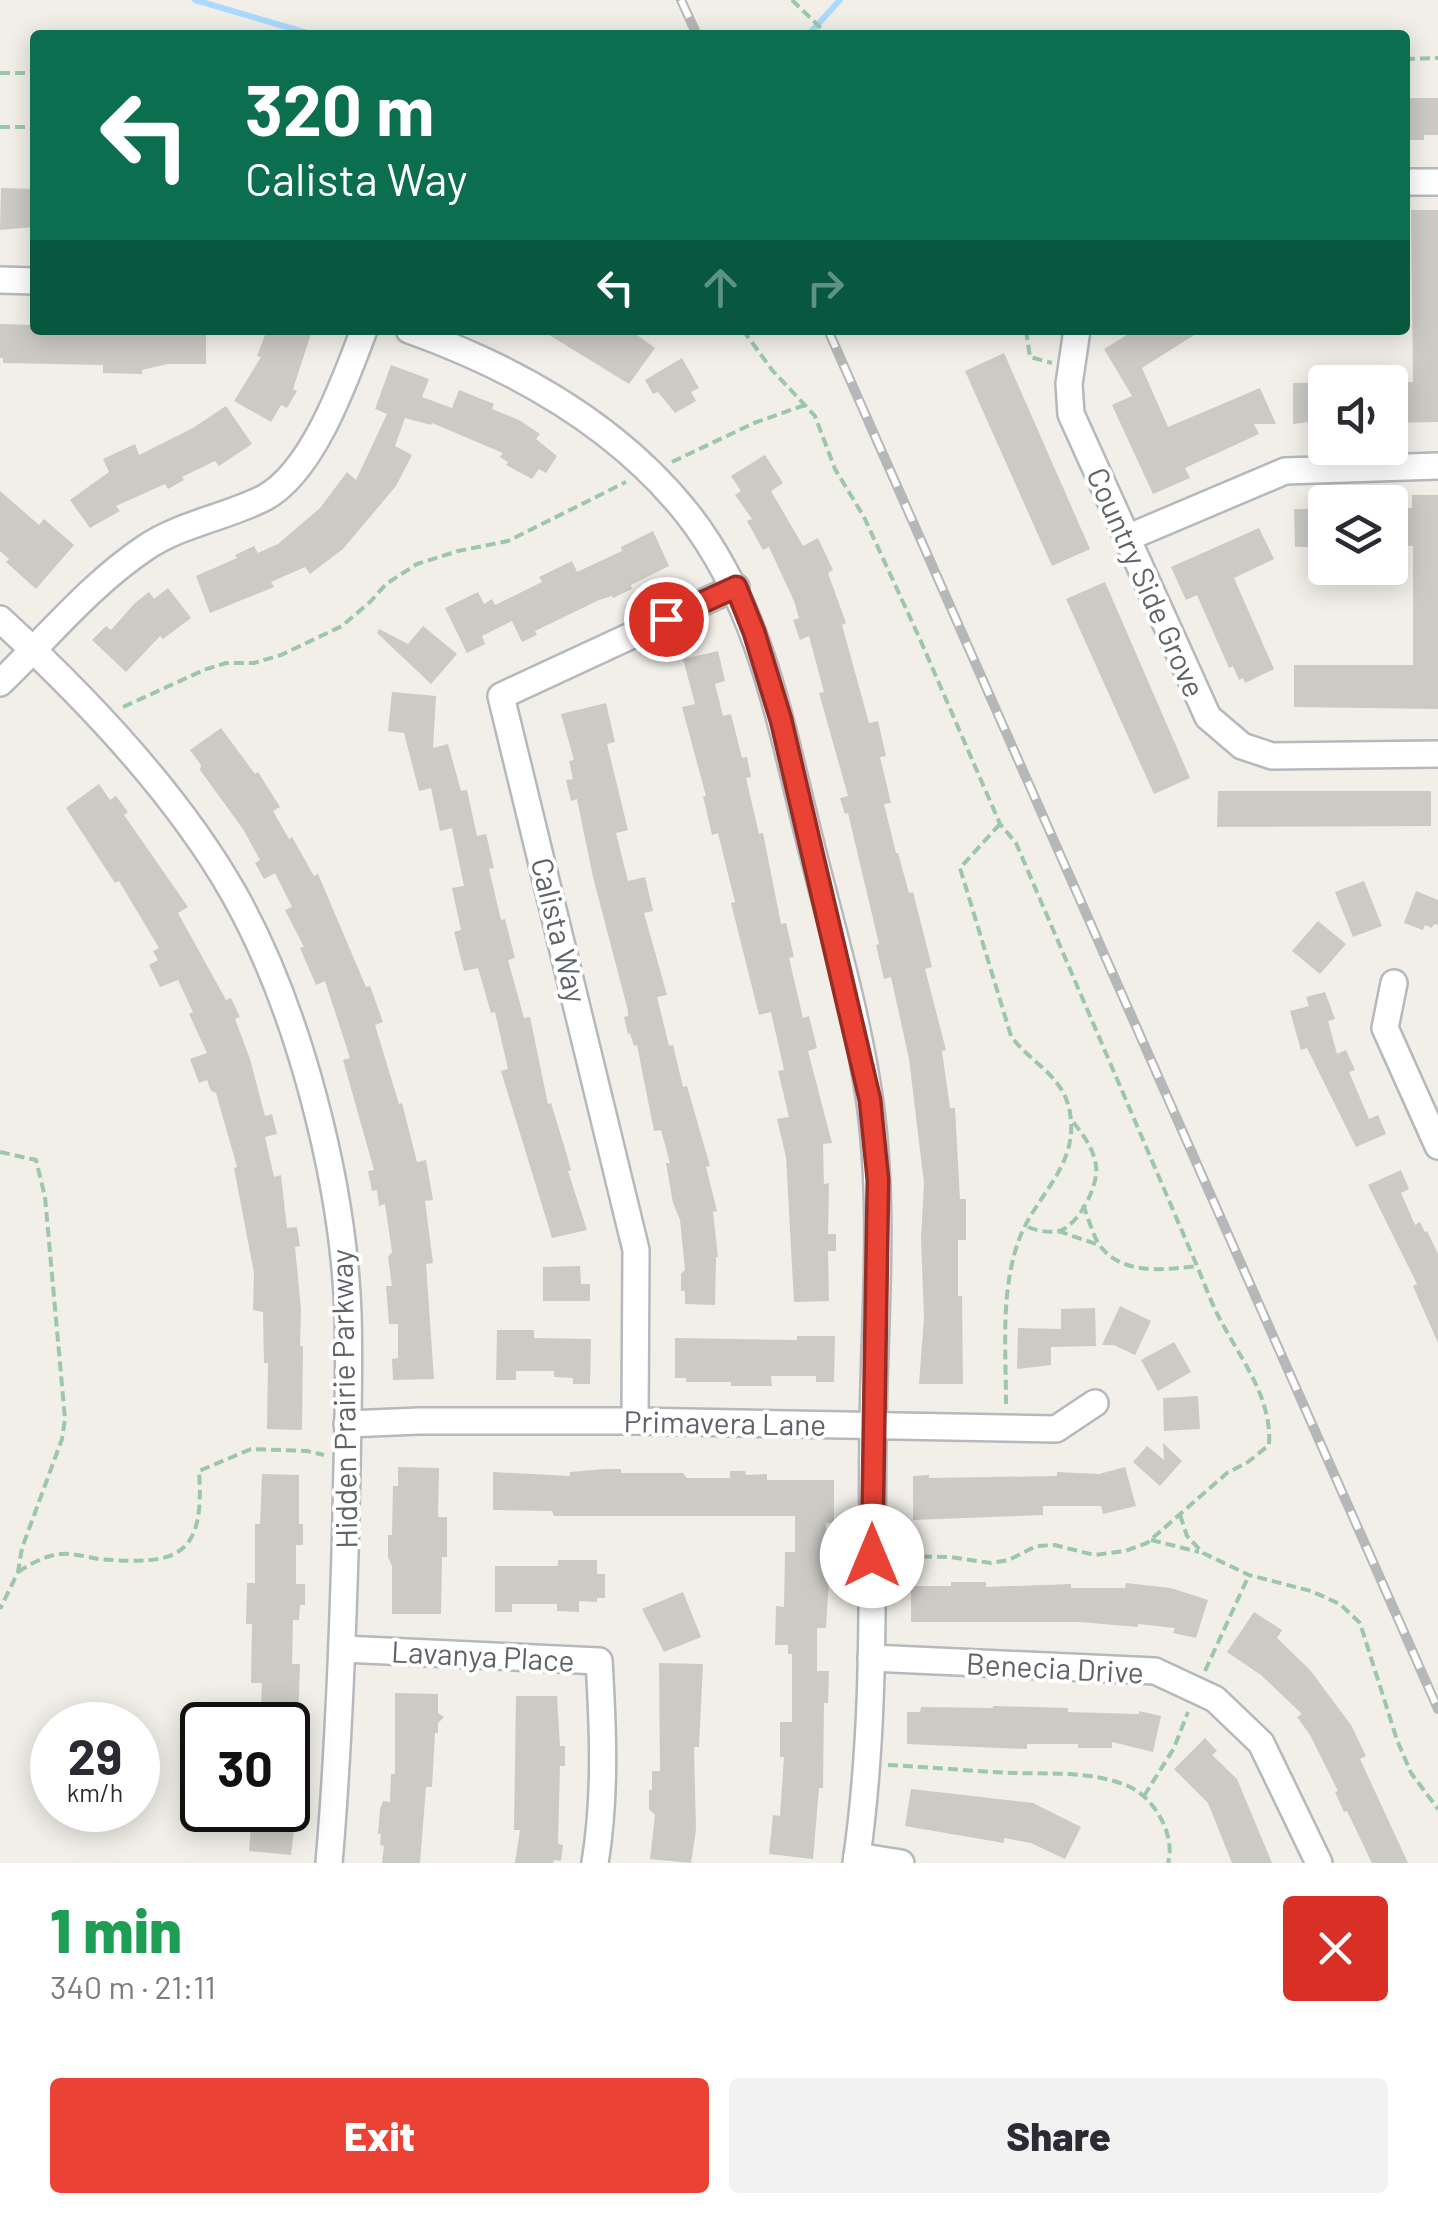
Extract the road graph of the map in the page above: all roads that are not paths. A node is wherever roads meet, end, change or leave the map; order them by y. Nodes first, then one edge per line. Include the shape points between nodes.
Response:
1 (1410, 182) edge
2 (1438, 182) edge
3 (0, 280) edge
4 (30, 281) edge
5 (362, 335) edge
6 (423, 335) edge
7 (1076, 335) edge
8 (1438, 466) edge
9 (1127, 538) junction
10 (736, 587) junction
11 (0, 620) edge
12 (34, 650) junction
13 (0, 683) edge
14 (1438, 754) edge
15 (1394, 983) dead end
16 (1433, 1119) edge
17 (1438, 1146) edge
18 (1095, 1403) dead end
19 (635, 1420) junction
20 (348, 1424) junction
21 (873, 1425) junction
22 (344, 1648) junction
23 (871, 1658) junction
24 (856, 1860) edge
25 (329, 1863) edge
26 (595, 1863) edge
27 (900, 1863) edge
28 (1318, 1863) edge

1 - 2 street
3 - 4 street
5 - 12 street via 298,468 268,496 150,545 104,578
6 - 10 street via 478,355 632,451 688,514
7 - 9 street, Country Side Grove via 1071,414
8 - 9 street via 1285,471
9 - 14 street, Country Side Grove via 1208,717 1242,746 1272,756
10 - 19 street, Calista Way via 501,696 636,1250
10 - 21 street via 781,720 870,1100 878,1180
11 - 12 street, Hidden Prairie Parkway
12 - 13 street
12 - 20 street, Hidden Prairie Parkway via 176,803 234,895 267,964 296,1040 339,1214
15 - 16 street via 1385,1028
16 - 17 street
18 - 21 street, Primavera Lane via 1056,1429
19 - 20 street, Primavera Lane
19 - 21 street, Primavera Lane
20 - 22 street, Hidden Prairie Parkway
21 - 23 street
22 - 25 street, Hidden Prairie Parkway
22 - 26 street, Lavanya Place via 599,1660 604,1736
23 - 24 street
23 - 28 street, Benecia Drive via 1155,1671 1197,1690 1216,1699 1261,1743
24 - 27 street

